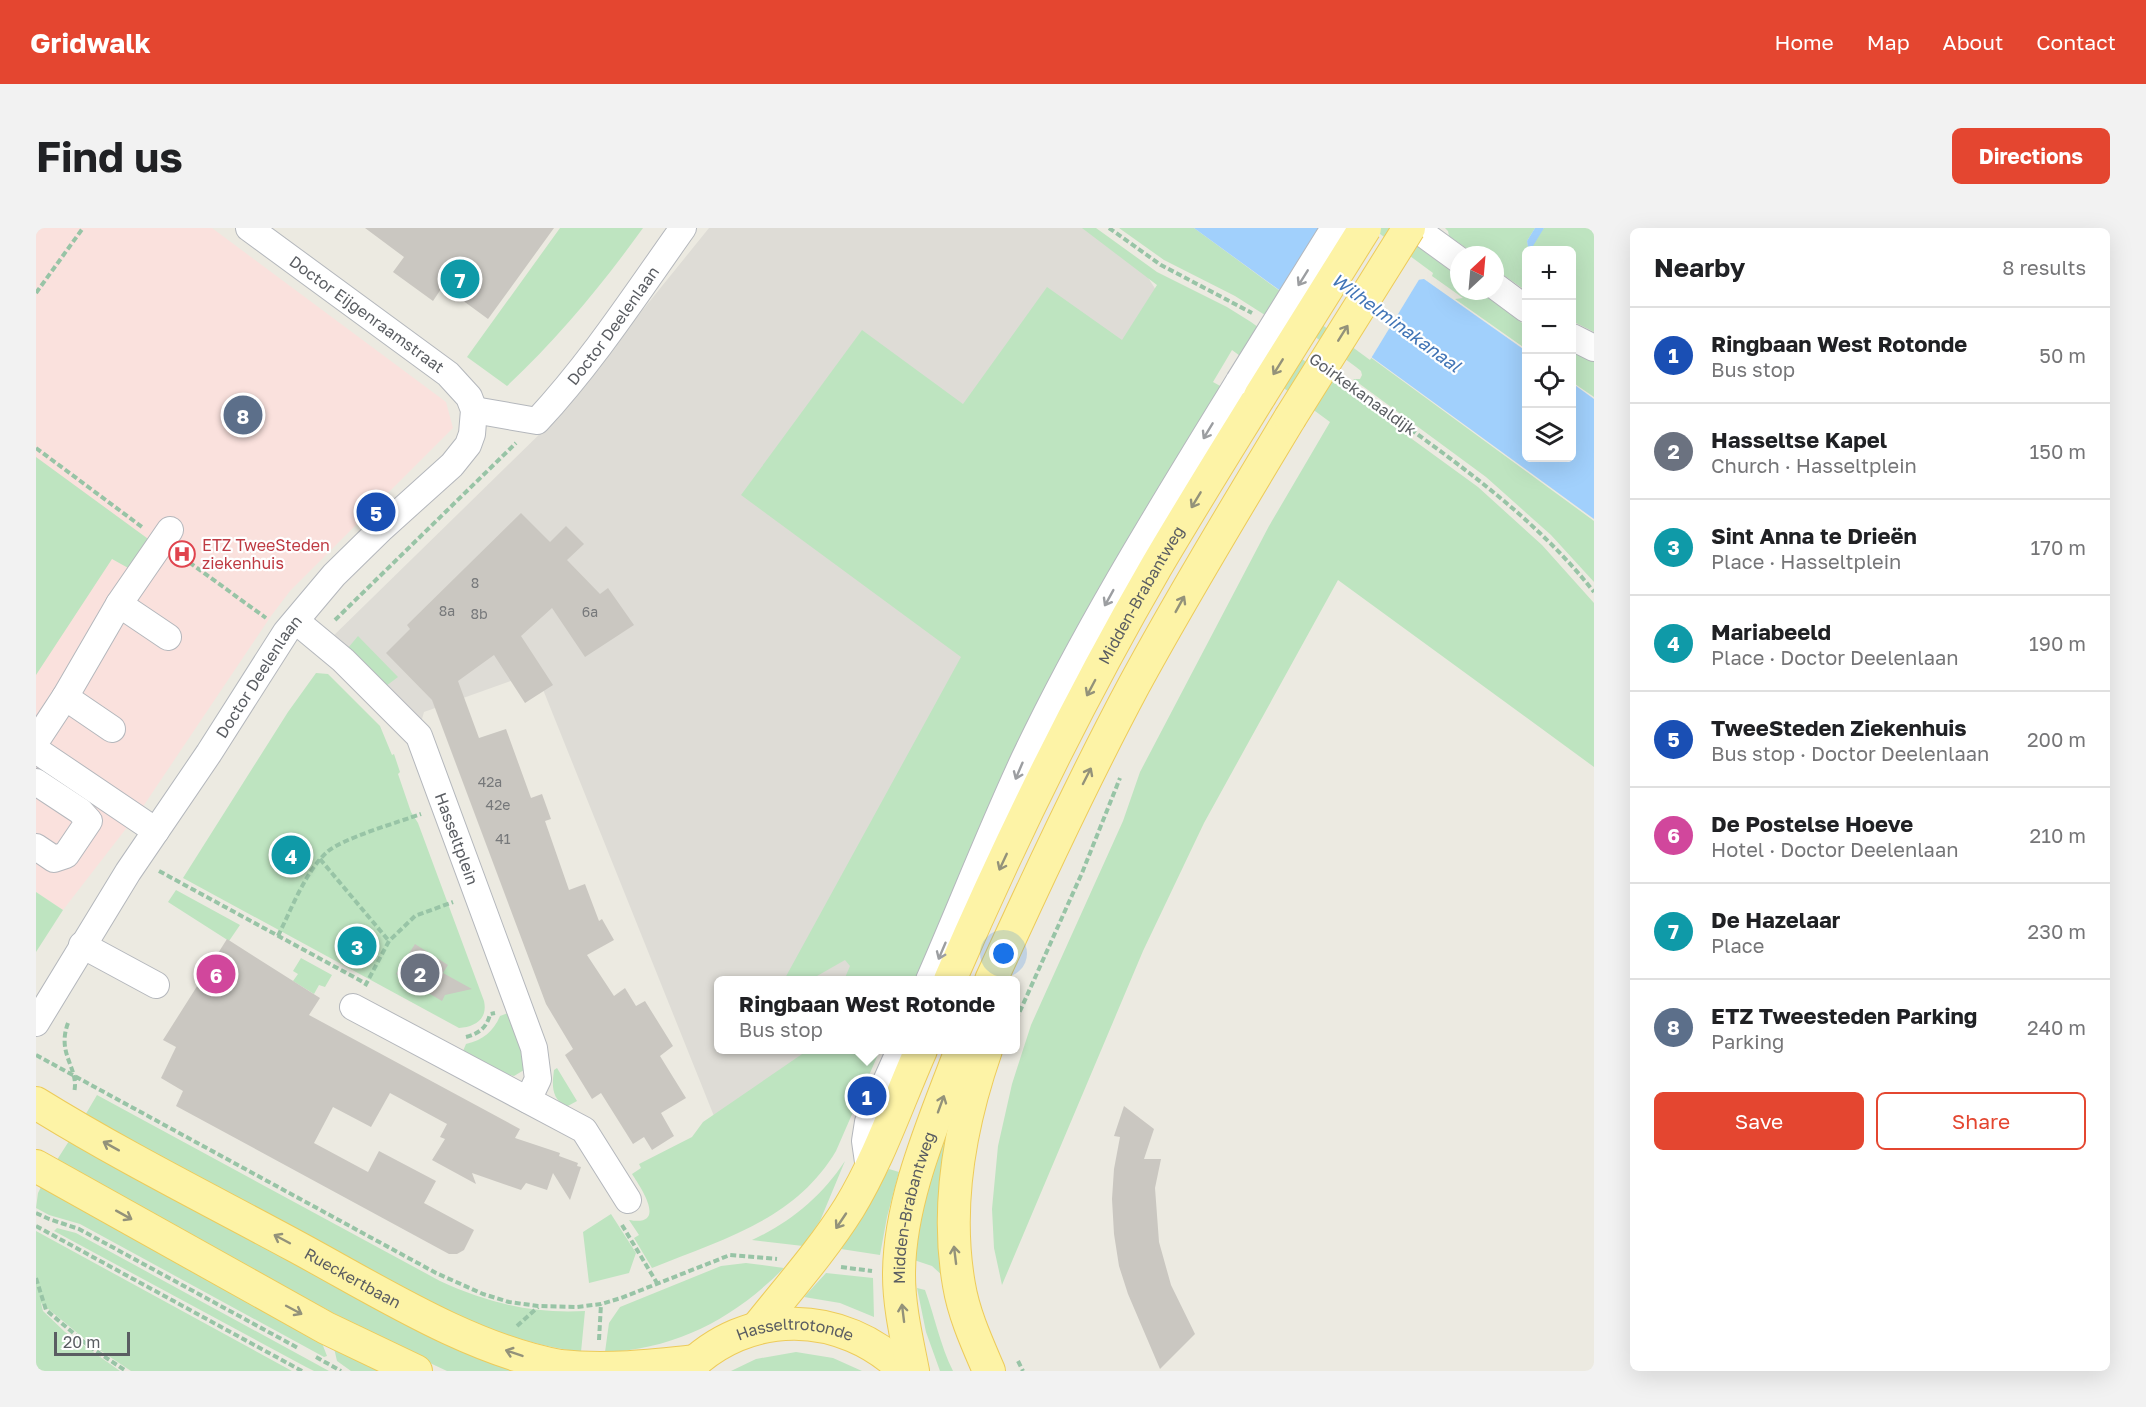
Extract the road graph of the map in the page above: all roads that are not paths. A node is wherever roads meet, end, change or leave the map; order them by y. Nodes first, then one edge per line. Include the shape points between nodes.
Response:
1 (249, 228) edge
2 (683, 228) edge
3 (1334, 228) edge
4 (1365, 228) edge
5 (1409, 228) edge
6 (1415, 228) edge
7 (1450, 253) edge
8 (1504, 292) edge
9 (1522, 305) edge
10 (1576, 339) edge
11 (1594, 348) edge
12 (1249, 388) junction
13 (474, 410) junction
14 (170, 530) dead end
15 (119, 604) junction
16 (296, 621) junction
17 (168, 637) dead end
18 (64, 697) junction
19 (112, 729) dead end
20 (36, 741) edge
21 (36, 750) edge
22 (36, 782) edge
23 (156, 831) junction
24 (36, 847) edge
25 (82, 945) junction
26 (931, 976) edge
27 (952, 976) edge
28 (994, 976) edge
29 (156, 986) dead end
30 (353, 1007) road end
31 (36, 1023) edge
32 (898, 1054) edge
33 (919, 1054) edge
34 (960, 1054) edge
35 (985, 1054) edge
36 (528, 1100) junction
37 (36, 1103) edge
38 (36, 1166) edge
39 (869, 1170) junction
40 (628, 1200) road end
41 (757, 1328) junction
42 (1002, 1364) edge
43 (690, 1366) edge
44 (416, 1371) edge
45 (905, 1371) edge
46 (913, 1371) edge

1 - 13 street, Doctor Eijgenraamstraat via 448,374 469,397
2 - 13 street, Doctor Deelenlaan via 589,361 537,421
3 -> 12 street, Midden-Brabantweg, bridge
4 -> 12 main road, Midden-Brabantweg, bridge
28 -> 5 main road, bridge via 1058,833 1133,686 1290,418
6 - 7 street
8 - 9 street
10 - 11 street
12 -> 26 street, Midden-Brabantweg via 1133,554 1049,708
12 -> 27 main road, Midden-Brabantweg via 1031,804
13 - 16 street, Doctor Deelenlaan via 468,445 452,465 350,559
14 - 15 street
15 - 17 street
15 - 18 street
16 - 23 street, Doctor Deelenlaan
16 - 36 street, Hasseltplein via 343,660 419,736 534,1048 538,1079
18 - 19 street
18 - 20 street
21 - 23 street
22 - 24 street via 80,811 88,821 66,855 54,859
23 - 25 street, Doctor Deelenlaan via 149,863
25 - 29 street
25 - 31 street, Doctor Deelenlaan
30 - 36 street
32 - 39 street via 868,1122
33 - 39 main road
46 -> 34 main road, Midden-Brabantweg via 899,1275 904,1228 917,1170
42 -> 35 main road, Midden-Brabantweg via 974,1337 959,1286 953,1234 963,1130
36 - 40 street via 584,1130
43 -> 37 main road, Rueckertbaan via 560,1366 462,1334
38 -> 44 main road via 306,1317
39 -> 41 main road via 831,1235
41 - 43 main road, Hasseltrotonde via 724,1341
41 - 45 main road, Hasseltrotonde via 801,1323 844,1332 871,1344

